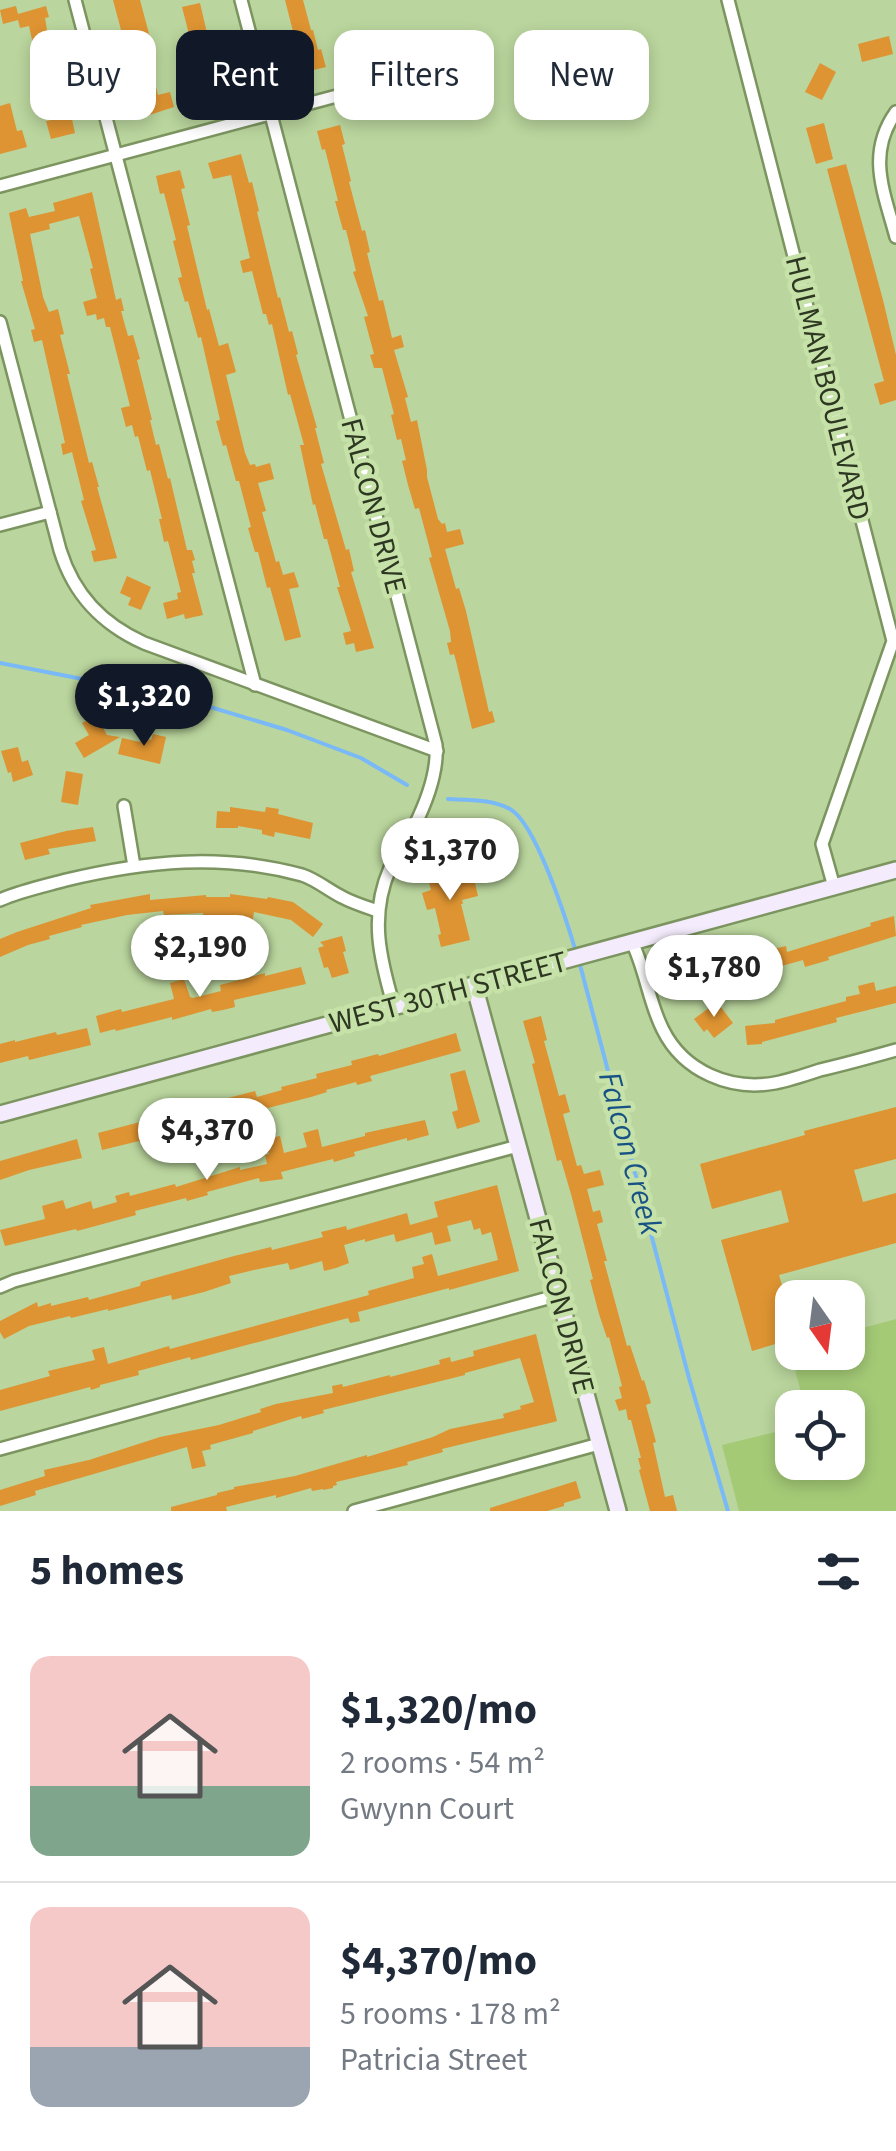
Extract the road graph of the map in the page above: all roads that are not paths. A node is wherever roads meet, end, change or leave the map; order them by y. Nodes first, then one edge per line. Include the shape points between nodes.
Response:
1 (75, 0) edge
2 (241, 0) edge
3 (728, 0) edge
4 (249, 30) edge
5 (896, 112) edge
6 (248, 120) edge
7 (273, 120) edge
8 (116, 155) junction
9 (0, 186) edge
10 (896, 236) edge
11 (0, 322) edge
12 (4, 351) edge
13 (50, 512) junction
14 (0, 525) edge
15 (255, 685) junction
16 (437, 751) junction
17 (124, 806) dead end
18 (134, 866) junction
19 (896, 870) edge
20 (834, 887) junction
21 (2, 894) edge
22 (378, 911) junction
23 (632, 942) junction
24 (474, 985) junction
25 (394, 1007) junction
26 (896, 1050) edge
27 (0, 1114) edge
28 (518, 1146) junction
29 (0, 1288) edge
30 (559, 1296) junction
31 (600, 1444) junction
32 (0, 1449) edge
33 (354, 1511) edge
34 (618, 1511) edge

1 - 8 street
2 - 4 street, FALCON DRIVE
3 - 20 street, HULMAN BOULEVARD via 893,641 822,844
5 - 10 street via 878,166
6 - 8 street
7 - 16 street, FALCON DRIVE
8 - 9 street
8 - 15 street
11 - 12 street
12 - 13 street
13 - 14 street
13 - 15 street via 68,573 102,617 144,644
15 - 16 street
16 - 22 street, FALCON DRIVE via 422,808 390,868
17 - 18 street
18 - 21 street
18 - 22 street via 206,860 260,865 312,879
19 - 20 main road, WEST 30TH STREET
20 - 23 main road, WEST 30TH STREET
22 - 25 street, FALCON DRIVE via 379,954
23 - 24 main road, WEST 30TH STREET
23 - 26 street via 667,1038 688,1062 716,1078 772,1083
24 - 25 main road, WEST 30TH STREET
24 - 28 main road, FALCON DRIVE
25 - 27 main road, WEST 30TH STREET
28 - 29 street
28 - 30 main road, FALCON DRIVE
30 - 31 main road, FALCON DRIVE
30 - 32 street
31 - 33 street
31 - 34 main road, FALCON DRIVE

